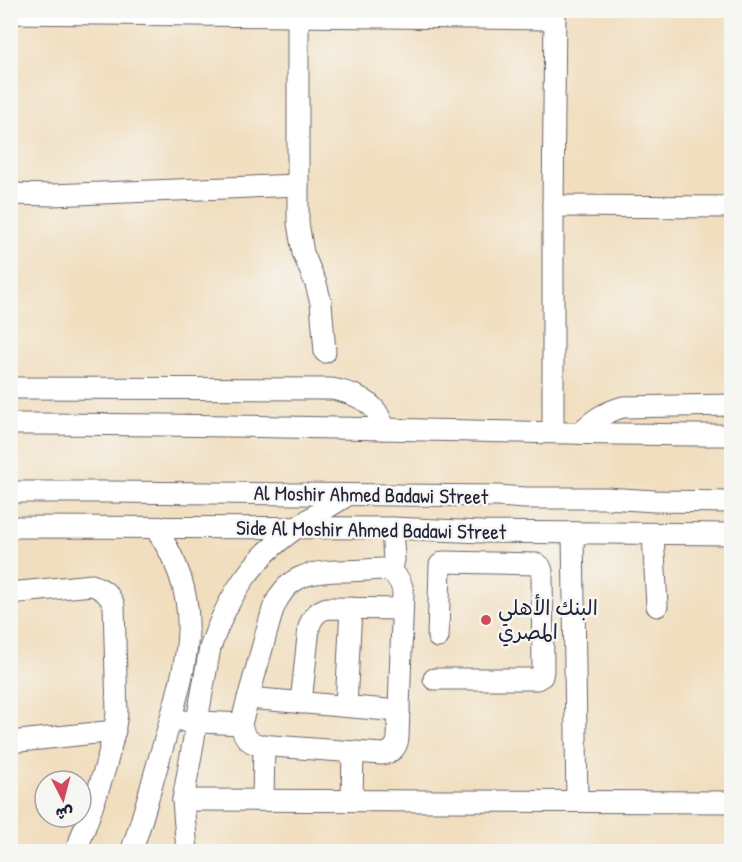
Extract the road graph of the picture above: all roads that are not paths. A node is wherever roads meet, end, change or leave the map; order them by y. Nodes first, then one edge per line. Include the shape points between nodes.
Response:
1 (154, 12) edge
2 (10, 13) edge
3 (555, 15) edge
4 (298, 16) junction
5 (298, 185) junction
6 (10, 194) edge
7 (553, 206) junction
8 (732, 207) edge
9 (325, 352) dead end
10 (10, 388) edge
11 (732, 405) edge
12 (10, 424) edge
13 (384, 429) junction
14 (553, 432) junction
15 (580, 433) junction
16 (732, 435) edge
17 (10, 492) edge
18 (348, 495) junction
19 (732, 502) edge
20 (10, 527) edge
21 (155, 528) junction
22 (297, 528) junction
23 (392, 528) junction
24 (482, 532) junction
25 (573, 533) junction
26 (653, 534) junction
27 (732, 534) edge
28 (482, 562) junction
29 (391, 572) junction
30 (10, 593) edge
31 (657, 606) dead end
32 (351, 608) junction
33 (402, 609) junction
34 (438, 637) dead end
35 (434, 680) dead end
36 (248, 698) junction
37 (302, 702) junction
38 (346, 706) junction
39 (399, 711) junction
40 (170, 720) junction
41 (197, 721) junction
42 (241, 724) junction
43 (115, 731) junction
44 (10, 742) edge
45 (264, 746) junction
46 (353, 752) junction
47 (183, 800) junction
48 (263, 800) junction
49 (352, 800) junction
50 (577, 801) junction
51 (732, 802) edge
52 (76, 852) edge
53 (131, 852) edge
54 (187, 852) edge

1 - 2 street
1 - 4 street
3 - 4 street
3 - 7 street
4 - 5 street
5 - 6 street
5 - 9 street via 300,238 321,303
7 - 8 street
7 - 14 street
10 - 13 street via 332,389 368,403
11 - 15 street via 623,407 599,416
12 - 13 street
13 - 14 street
14 - 15 street
15 - 16 street
17 - 18 street, Al Moshir Ahmed Badawi Street
18 - 19 street, Al Moshir Ahmed Badawi Street
18 - 22 street
20 - 21 street, Side Al Moshir Ahmed Badawi Street
21 - 22 street, Side Al Moshir Ahmed Badawi Street
21 - 40 street via 180,573 188,615 189,640
22 - 23 street, Side Al Moshir Ahmed Badawi Street
22 - 41 street via 249,572 226,608 210,648
23 - 24 street, Side Al Moshir Ahmed Badawi Street
23 - 29 street
24 - 25 street, Side Al Moshir Ahmed Badawi Street
24 - 28 street
25 - 26 street, Side Al Moshir Ahmed Badawi Street
25 - 50 street
26 - 27 street, Side Al Moshir Ahmed Badawi Street
26 - 31 street
28 - 34 street via 450,561 440,565
28 - 35 street via 540,566 542,676
29 - 33 street via 402,586
29 - 36 street via 317,572 285,588 273,609
30 - 43 street via 92,585 111,598
32 - 33 street
32 - 37 street via 327,608 310,622
32 - 38 street
33 - 39 street
36 - 37 street
36 - 42 street
37 - 38 street
38 - 39 street
39 - 46 street via 397,743 392,751
40 - 41 street
40 - 53 street
41 - 42 street
41 - 47 street
42 - 45 street via 248,740
43 - 44 street
43 - 52 street
45 - 46 street
45 - 48 street
46 - 49 street
47 - 48 street
47 - 54 street
48 - 49 street
49 - 50 street
50 - 51 street

